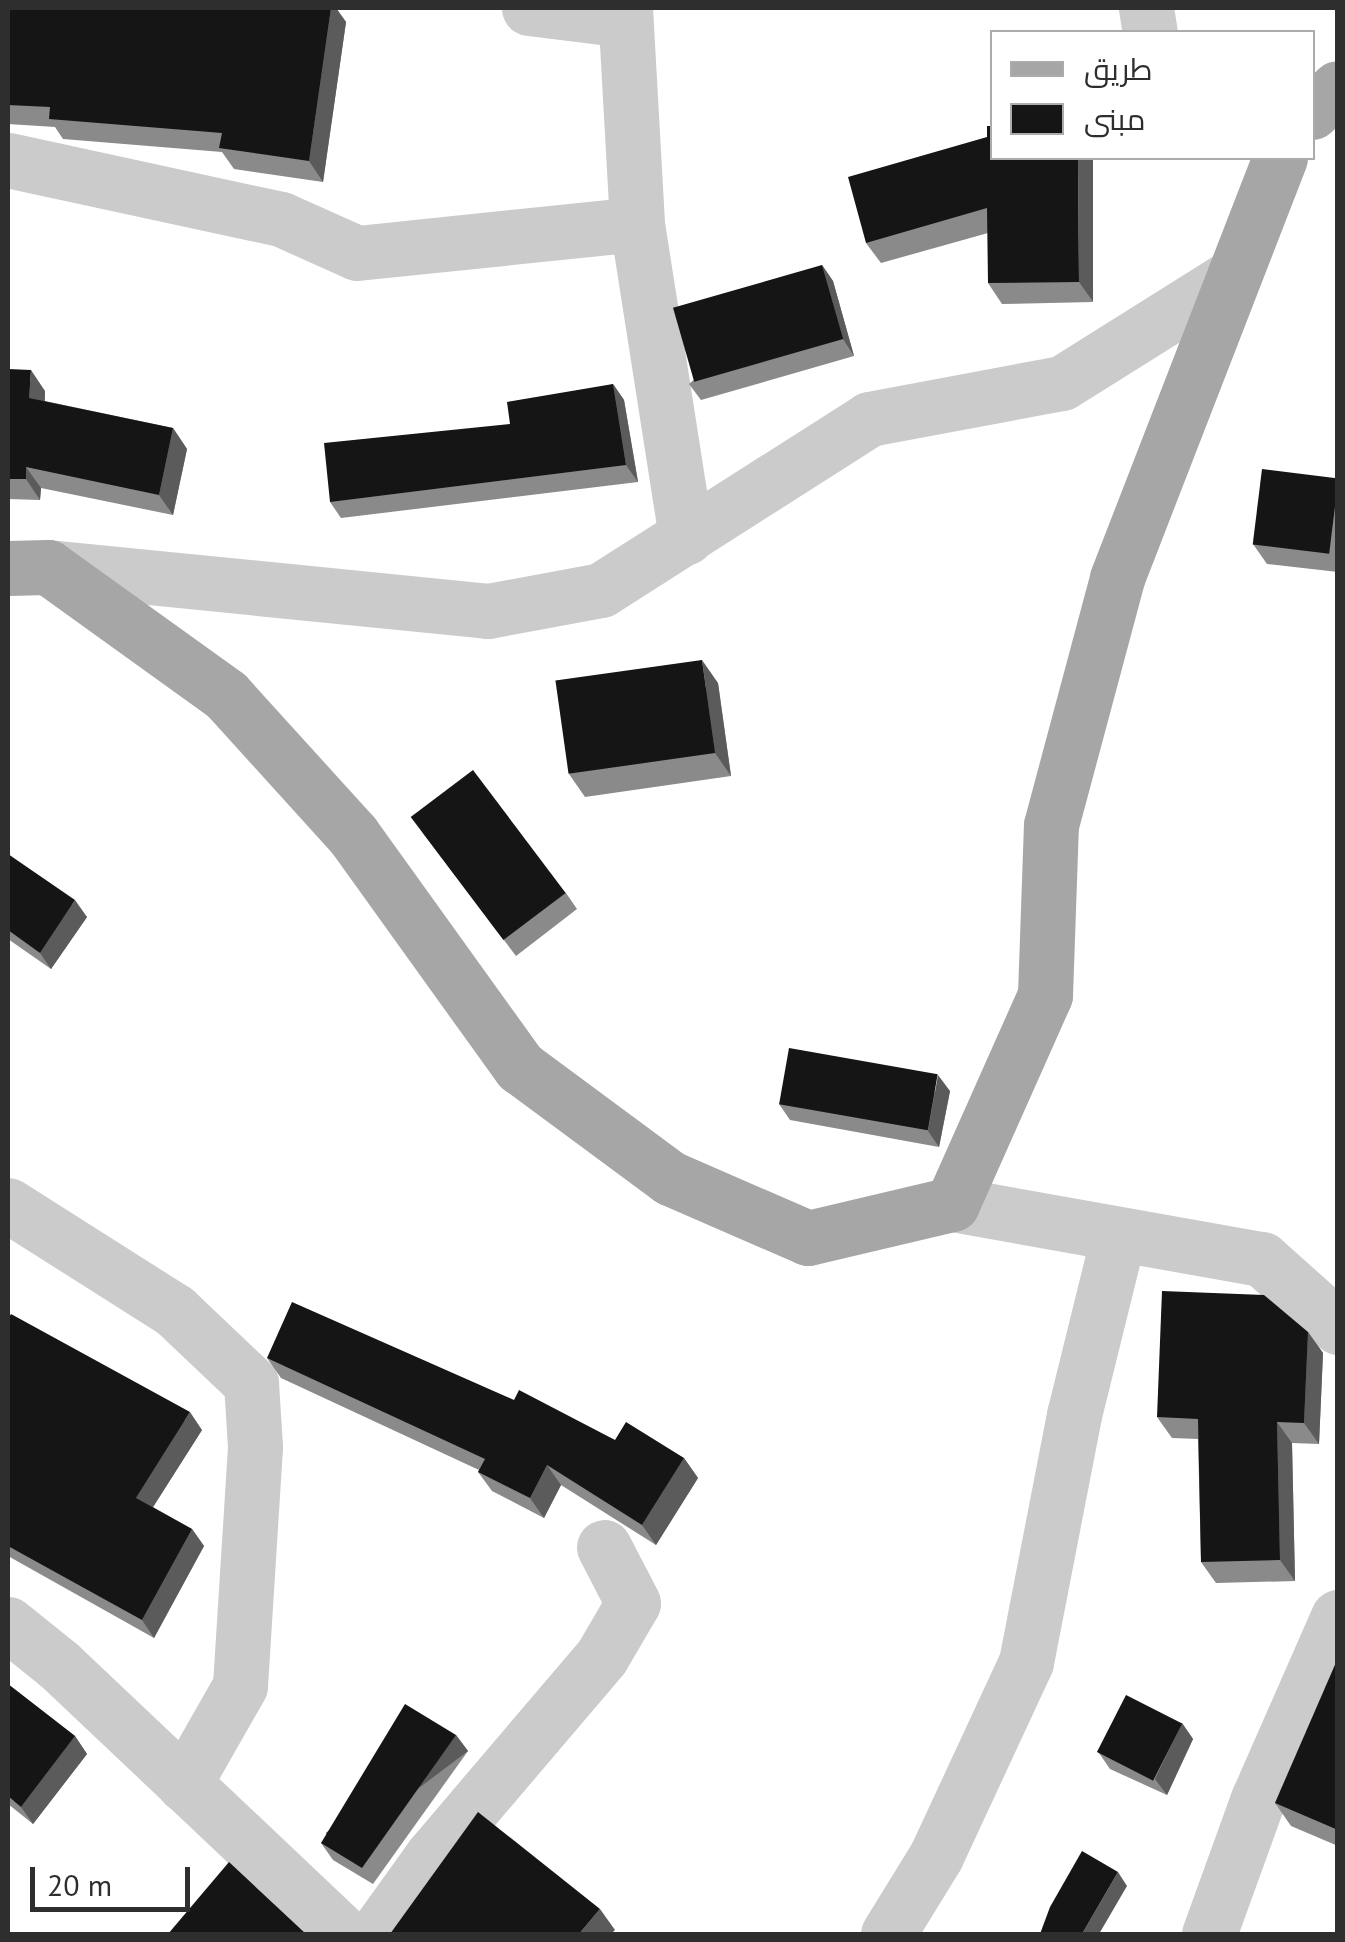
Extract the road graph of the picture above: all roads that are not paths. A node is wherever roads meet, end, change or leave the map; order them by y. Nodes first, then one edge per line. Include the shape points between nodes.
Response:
1 (529, 8) edge
2 (625, 14) edge
3 (1338, 88) edge
4 (1315, 109) edge
5 (8, 160) edge
6 (1279, 160) edge
7 (637, 224) junction
8 (1234, 275) junction
9 (686, 537) junction
10 (28, 567) edge
11 (952, 1204) junction
12 (8, 1205) edge
13 (1118, 1237) junction
14 (1338, 1327) edge
15 (604, 1547) dead end
16 (1338, 1616) edge
17 (8, 1624) edge
18 (184, 1784) junction
19 (344, 1934) edge
20 (376, 1934) edge
21 (888, 1934) edge
22 (1209, 1934) edge

1 - 2 street
2 - 7 street
3 - 4 main road
5 - 7 street via 281,219 358,253
6 - 8 main road
7 - 9 street
8 - 9 street via 1062,383 870,419
8 - 11 main road via 1117,578 1050,825 1045,995
9 - 10 street via 602,590 488,612
10 - 11 main road via 226,696 353,835 520,1067 670,1178 808,1238
11 - 13 street
12 - 18 street via 175,1310 251,1383 256,1448 240,1686
13 - 14 street via 1262,1259
13 - 21 street via 1074,1415 1026,1662 936,1856
15 - 20 street via 632,1604 602,1656 432,1856
16 - 22 street via 1258,1799
17 - 18 street
18 - 19 street

